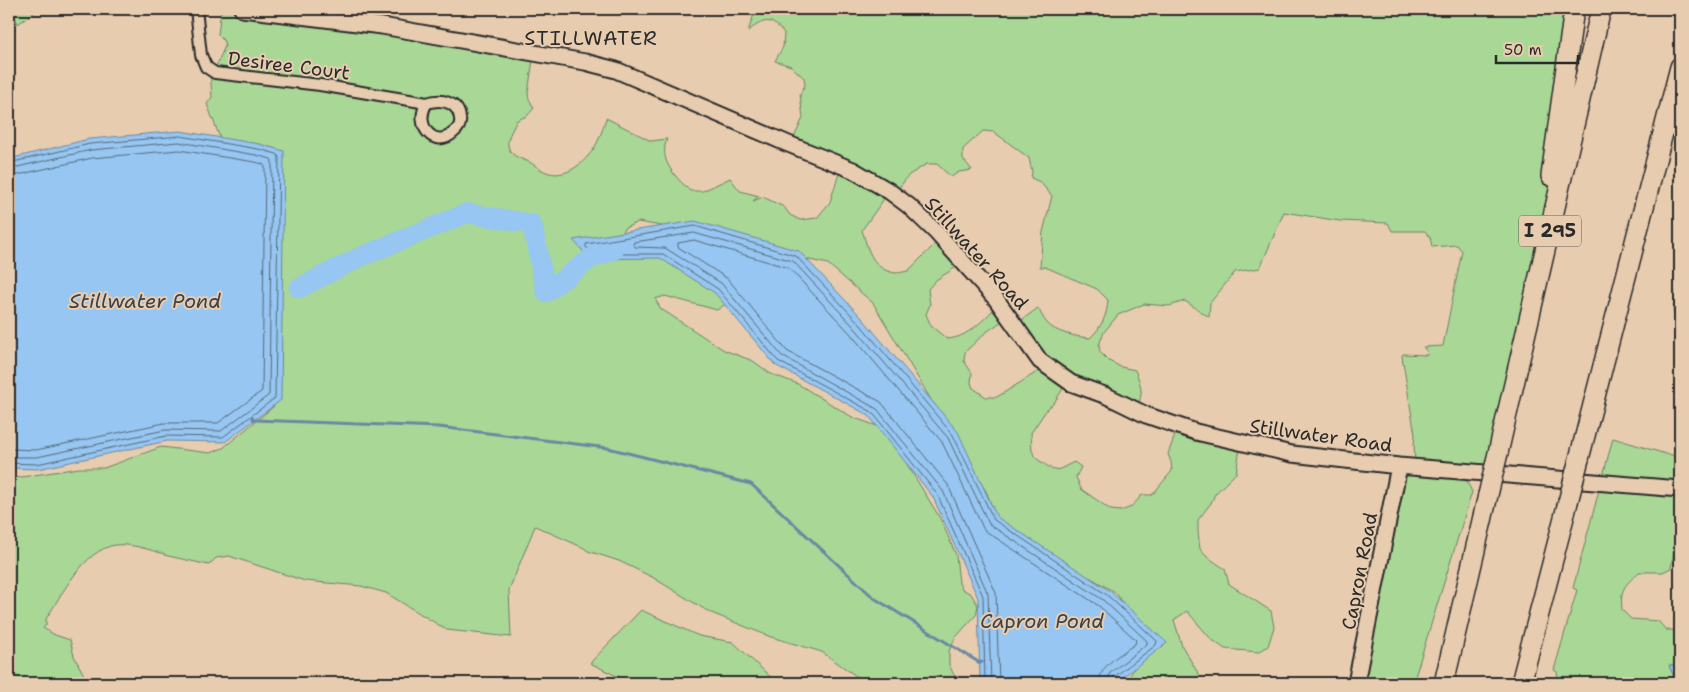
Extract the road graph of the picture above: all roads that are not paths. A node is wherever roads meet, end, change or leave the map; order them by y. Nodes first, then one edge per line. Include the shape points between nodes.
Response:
1 (196, 9) edge
2 (242, 9) edge
3 (1574, 9) edge
4 (1601, 9) edge
5 (1680, 67) edge
6 (428, 103) dead end
7 (1532, 306) junction
8 (1399, 466) junction
9 (1680, 489) edge
10 (1356, 683) edge
11 (1444, 683) edge
12 (1521, 683) edge

1 - 6 street, Desiree Court via 201,55 206,67 215,73 320,85
2 - 8 street, Stillwater Road via 396,28 616,70 853,170 889,191 936,232 996,299 1040,361 1071,382 1146,415 1229,441 1292,454
3 - 7 highway
4 - 7 highway, I 295
5 - 12 highway, bridge
7 - 11 highway, I 295, bridge
8 - 9 street, Stillwater Road
8 - 10 street, Capron Road

